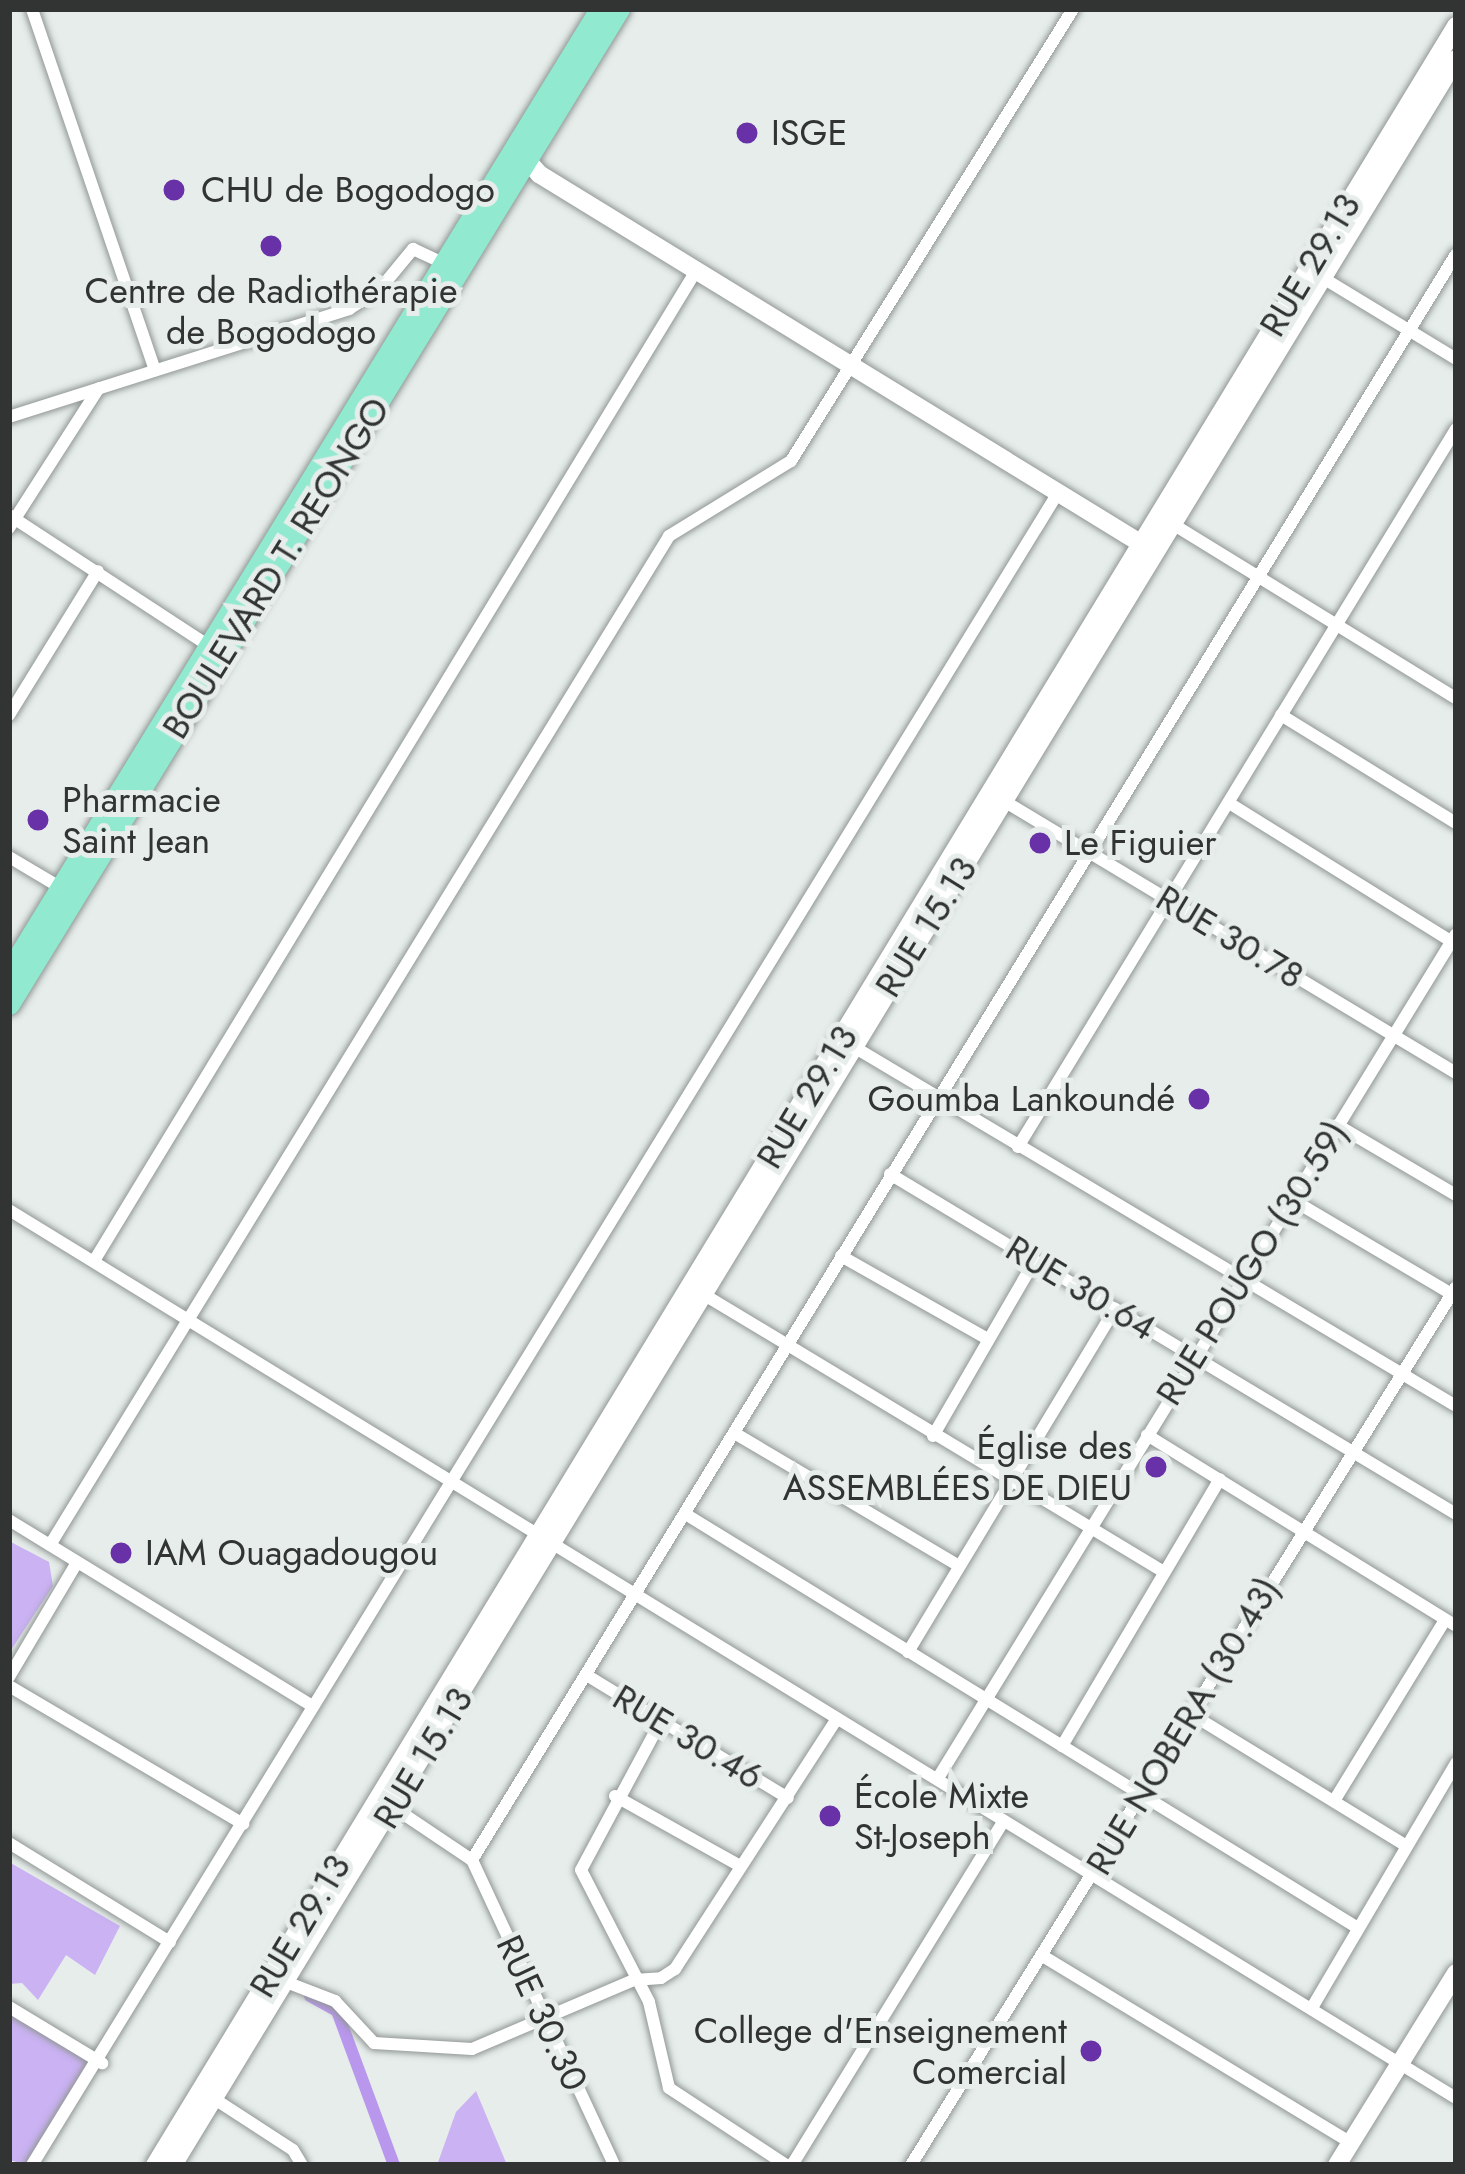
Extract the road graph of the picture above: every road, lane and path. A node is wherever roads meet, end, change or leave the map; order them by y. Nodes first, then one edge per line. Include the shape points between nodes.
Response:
1 (32, 9) edge
2 (601, 9) edge
3 (619, 9) edge
4 (1073, 9) edge
5 (1456, 26) edge
6 (1456, 59) edge
7 (521, 163) junction
8 (1456, 254) edge
9 (441, 262) junction
10 (696, 271) junction
11 (1323, 278) junction
12 (1409, 331) junction
13 (1456, 359) edge
14 (848, 368) junction
15 (155, 370) junction
16 (100, 387) junction
17 (9, 417) edge
18 (1456, 429) edge
19 (1057, 494) junction
20 (1166, 520) junction
21 (11, 521) edge
22 (1148, 548) junction
23 (98, 571) junction
24 (1258, 576) junction
25 (1336, 626) junction
26 (210, 647) junction
27 (1456, 698) edge
28 (9, 715) edge
29 (1281, 715) junction
30 (1004, 801) junction
31 (1229, 803) junction
32 (1456, 823) edge
33 (1092, 853) junction
34 (9, 857) edge
35 (68, 892) junction
36 (1172, 902) junction
37 (1454, 938) edge
38 (9, 972) edge
39 (9, 1004) edge
40 (1394, 1035) junction
41 (848, 1042) junction
42 (1456, 1073) edge
43 (938, 1096) junction
44 (1337, 1125) junction
45 (1018, 1147) junction
46 (890, 1174) junction
47 (1456, 1196) edge
48 (1291, 1199) junction
49 (9, 1210) edge
50 (841, 1256) junction
51 (94, 1261) junction
52 (1035, 1261) junction
53 (1242, 1276) junction
54 (1454, 1293) edge
55 (703, 1294) junction
56 (1115, 1309) junction
57 (191, 1320) junction
58 (988, 1339) junction
59 (783, 1346) junction
60 (1192, 1354) junction
61 (1403, 1373) junction
62 (1456, 1406) edge
63 (736, 1434) junction
64 (933, 1436) junction
65 (1147, 1436) junction
66 (1353, 1451) junction
67 (1220, 1479) junction
68 (450, 1481) junction
69 (1010, 1481) junction
70 (1456, 1514) edge
71 (687, 1515) junction
72 (9, 1520) edge
73 (1089, 1526) junction
74 (1303, 1529) junction
75 (547, 1539) junction
76 (50, 1545) junction
77 (76, 1564) junction
78 (959, 1567) junction
79 (1164, 1572) junction
80 (635, 1594) junction
81 (1450, 1623) edge
82 (908, 1652) junction
83 (588, 1676) junction
84 (9, 1681) edge
85 (985, 1700) junction
86 (313, 1706) junction
87 (1190, 1714) junction
88 (662, 1719) junction
89 (837, 1719) junction
90 (1062, 1746) junction
91 (1456, 1763) edge
92 (938, 1778) junction
93 (1142, 1794) junction
94 (616, 1796) junction
95 (788, 1798) junction
96 (1334, 1801) junction
97 (393, 1807) junction
98 (1004, 1821) junction
99 (243, 1823) junction
100 (9, 1843) edge
101 (1406, 1846) junction
102 (472, 1860) junction
103 (740, 1867) junction
104 (1094, 1873) junction
105 (1358, 1928) junction
106 (170, 1942) junction
107 (1041, 1955) junction
108 (1456, 1973) edge
109 (634, 1980) junction
110 (286, 1982) junction
111 (1313, 2006) junction
112 (9, 2007) edge
113 (546, 2023) junction
114 (102, 2062) junction
115 (1400, 2062) junction
116 (213, 2098) junction
117 (1456, 2098) edge
118 (1351, 2144) junction
119 (612, 2161) edge
120 (298, 2162) edge
121 (32, 2165) edge
122 (155, 2165) edge
123 (173, 2165) edge
124 (623, 2165) edge
125 (789, 2165) edge
126 (911, 2165) edge
127 (1337, 2165) edge

1 - 15 street
2 - 7 main road, BOULEVARD T. REONGO
3 - 7 main road, BOULEVARD T. REONGO
4 - 14 street
5 - 20 main road, RUE 29.13
6 - 11 main road, RUE 15.13
7 - 9 main road, BOULEVARD T. REONGO
7 - 10 main road
7 - 35 main road, BOULEVARD T. REONGO
8 - 12 street
9 - 15 street via 413,249 380,289 349,309
9 - 26 main road, BOULEVARD T. REONGO
10 - 14 main road
10 - 51 street
11 - 12 street
11 - 20 main road, RUE 15.13
12 - 13 street
12 - 24 street
14 - 19 main road
14 - 57 street via 791,461 669,536
15 - 16 street
16 - 17 street
16 - 21 street
18 - 25 street
19 - 22 main road
19 - 68 street
20 - 22 main road, RUE 15.13
20 - 24 street
21 - 23 street
22 - 30 main road, RUE 15.13
22 - 41 main road, RUE 29.13
23 - 26 street
23 - 28 street
24 - 25 street
24 - 33 street
25 - 27 street
25 - 29 street
26 - 35 main road, BOULEVARD T. REONGO
29 - 31 street
29 - 32 street
30 - 33 street, RUE 30.78
30 - 41 main road, RUE 15.13
31 - 36 street
31 - 37 street
33 - 36 street, RUE 30.78
33 - 43 street
34 - 35 street
35 - 38 main road, BOULEVARD T. REONGO
35 - 39 main road, BOULEVARD T. REONGO
36 - 40 street, RUE 30.78
36 - 45 street
37 - 40 street, RUE POUGO (30.59)
40 - 42 street, RUE 30.78
40 - 44 street, RUE POUGO (30.59)
41 - 43 street
41 - 55 main road, RUE 15.13
41 - 75 main road, RUE 29.13
43 - 45 street
43 - 46 street
44 - 47 street
44 - 48 street, RUE POUGO (30.59)
45 - 53 street
46 - 50 street
46 - 52 street, RUE 30.64
48 - 53 street, RUE POUGO (30.59)
48 - 54 street
49 - 51 street
50 - 58 street
50 - 59 street
51 - 57 street
52 - 56 street, RUE 30.64
52 - 58 street
53 - 60 street, RUE POUGO (30.59)
53 - 61 street
54 - 61 street, RUE NOBERA (30.43)
55 - 59 street
55 - 75 main road, RUE 15.13
56 - 60 street, RUE 30.64
56 - 69 street
57 - 68 street
57 - 76 street
58 - 64 street
59 - 63 street
59 - 64 street
60 - 65 street, RUE POUGO (30.59)
60 - 66 street, RUE 30.64
61 - 62 street
61 - 66 street, RUE NOBERA (30.43)
63 - 71 street
63 - 78 street
64 - 69 street
65 - 67 street
65 - 73 street, RUE POUGO (30.59)
66 - 70 street, RUE 30.64
66 - 74 street, RUE NOBERA (30.43)
67 - 74 street
67 - 79 street
68 - 75 street
68 - 86 street
69 - 73 street
69 - 78 street
71 - 80 street
71 - 82 street
72 - 76 street
73 - 79 street
73 - 85 street, RUE POUGO (30.59)
74 - 81 street
74 - 87 street, RUE NOBERA (30.43)
75 - 80 street
75 - 97 main road, RUE 15.13
75 - 122 main road, RUE 29.13
76 - 77 street
77 - 84 street
77 - 86 street
78 - 82 street
79 - 90 street
80 - 83 street
80 - 89 street
81 - 96 street
82 - 85 street
83 - 88 street, RUE 30.46
83 - 102 street
84 - 99 street
85 - 90 street
85 - 92 street, RUE POUGO (30.59)
86 - 99 street
87 - 93 street, RUE NOBERA (30.43)
87 - 96 street
88 - 94 street
88 - 95 street, RUE 30.46
89 - 92 street
89 - 95 street
90 - 93 street
91 - 101 street
92 - 98 street
93 - 104 street, RUE NOBERA (30.43)
93 - 105 street
94 - 103 street
94 - 109 street via 581,1870
95 - 103 street
96 - 101 street
97 - 102 street
97 - 110 main road, RUE 15.13
98 - 104 street
98 - 125 street
99 - 106 street
100 - 106 street
101 - 105 street
102 - 113 street, RUE 30.30
103 - 109 street via 675,1969
104 - 107 street, RUE NOBERA (30.43)
104 - 111 street
105 - 111 street
106 - 114 street
107 - 118 street
107 - 126 street, RUE NOBERA (30.43)
108 - 115 main road
109 - 113 street
109 - 125 street via 649,2002 676,2097
110 - 113 street via 334,2001 374,2042 472,2049
110 - 116 main road, RUE 15.13
111 - 115 street
112 - 114 street
113 - 119 street, RUE 30.30
114 - 121 street
115 - 117 street
115 - 118 main road
116 - 120 street
116 - 123 main road, RUE 15.13
118 - 127 main road
119 - 124 street

